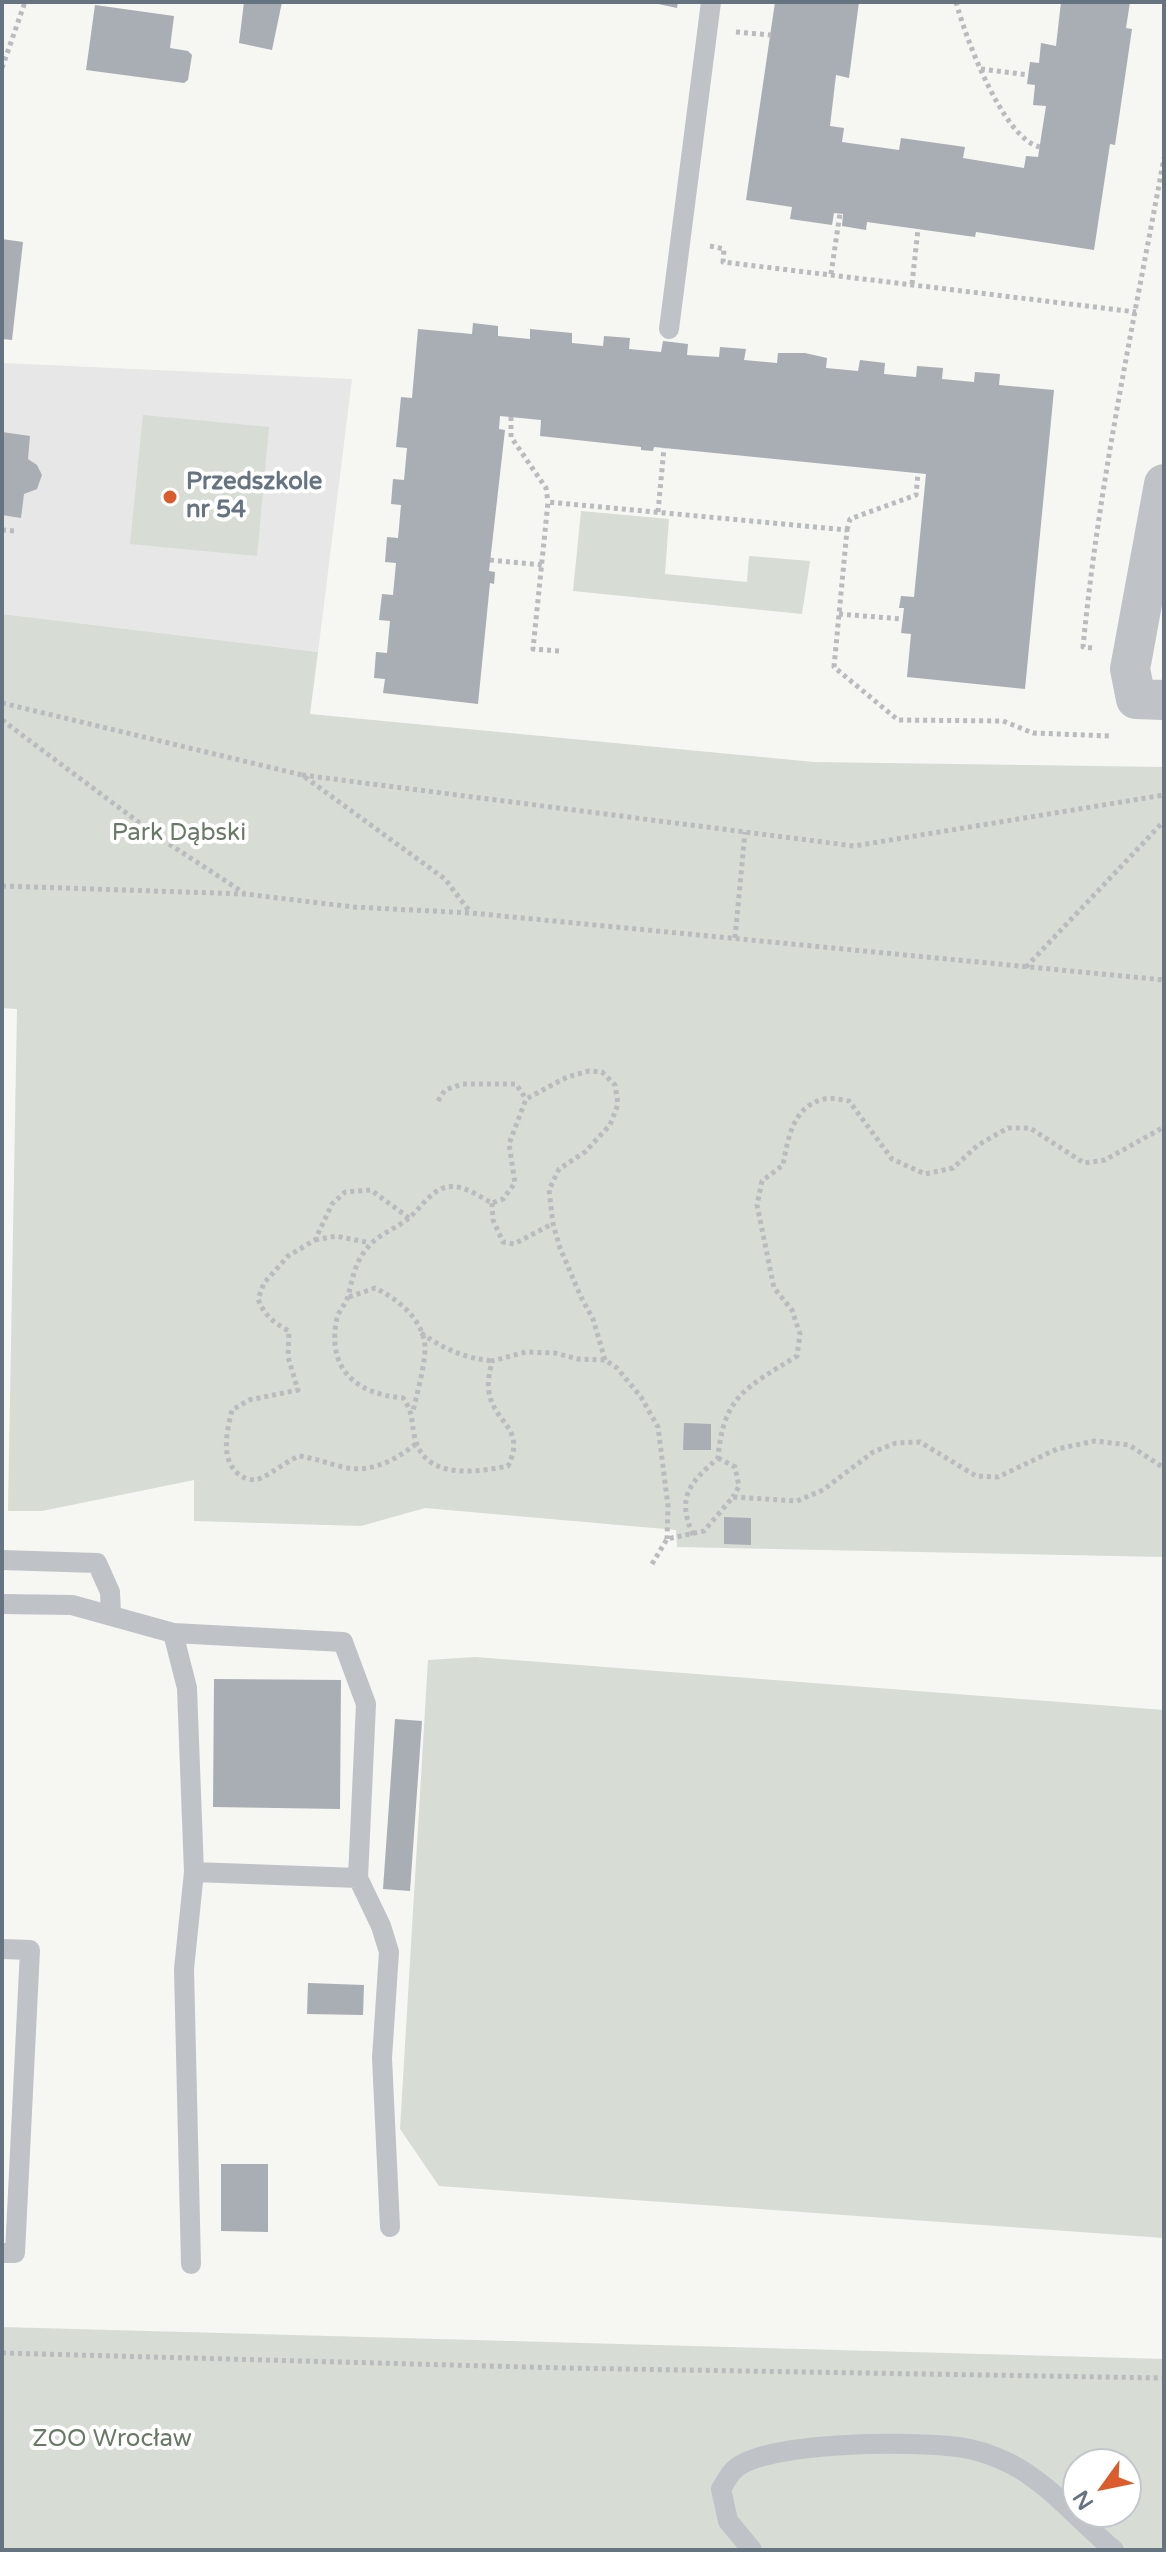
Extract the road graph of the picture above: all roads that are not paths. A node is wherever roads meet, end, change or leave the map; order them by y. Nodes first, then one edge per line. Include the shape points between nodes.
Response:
1 (711, 2) edge
2 (669, 329) dead end
3 (1164, 484) edge
4 (1164, 700) edge
5 (2, 1560) edge
6 (2, 1604) edge
7 (111, 1614) junction
8 (173, 1633) junction
9 (194, 1872) junction
10 (358, 1878) junction
11 (2, 1949) edge
12 (390, 2227) dead end
13 (2, 2253) edge
14 (191, 2264) dead end
15 (752, 2550) edge
16 (1114, 2550) edge

1 - 2 lane
3 - 4 street via 1130,669 1136,699
5 - 7 lane via 97,1563 110,1592
6 - 7 lane via 72,1605
7 - 8 lane
8 - 9 lane via 187,1688
8 - 10 lane via 343,1642 366,1704
9 - 10 lane
9 - 14 lane via 184,1969
10 - 12 lane via 389,1952 382,2058
11 - 13 lane via 30,1950 15,2253
15 - 16 lane via 728,2521 721,2489 735,2468 772,2453 904,2445 958,2447 1010,2463

